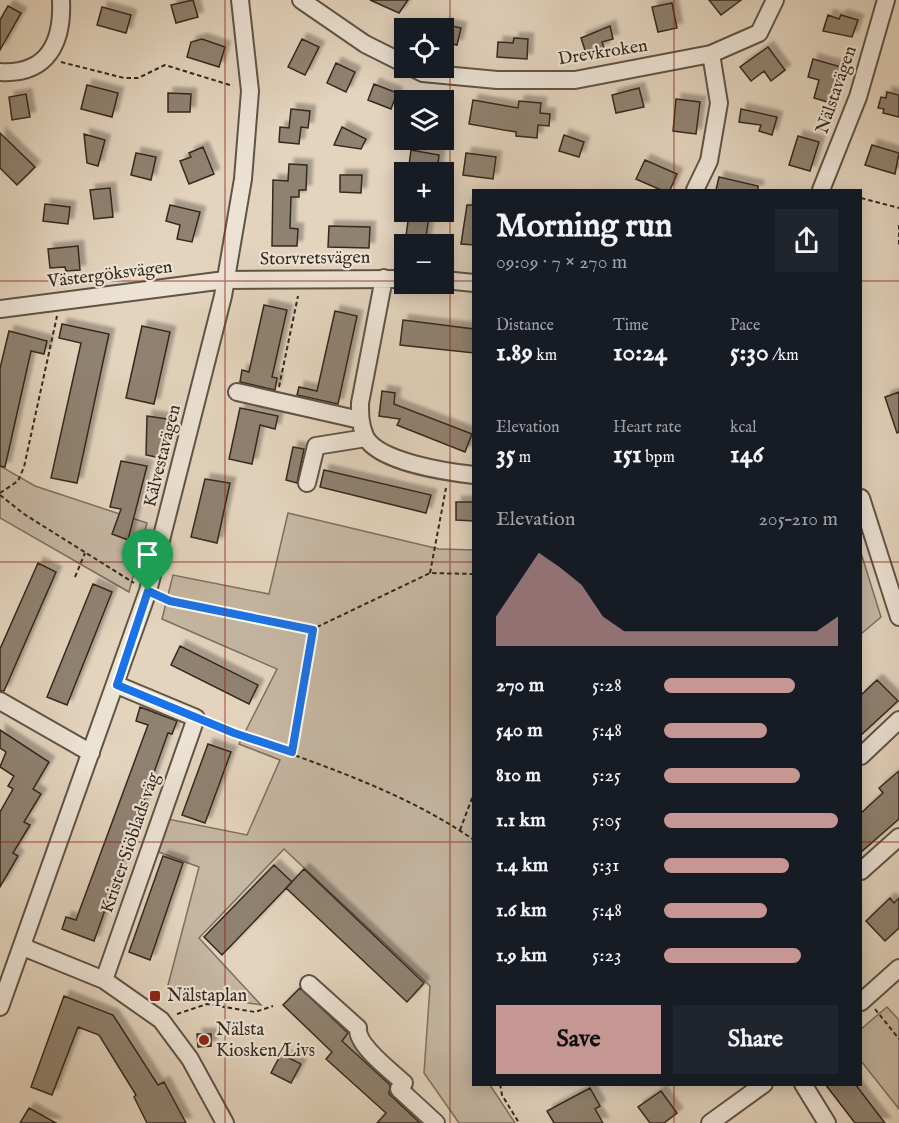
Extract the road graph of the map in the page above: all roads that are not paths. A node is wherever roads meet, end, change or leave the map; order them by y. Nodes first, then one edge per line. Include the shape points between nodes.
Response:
1 (61, 0) edge
2 (240, 0) edge
3 (301, 0) edge
4 (775, 0) edge
5 (886, 0) edge
6 (711, 54) junction
7 (394, 58) edge
8 (0, 72) edge
9 (454, 76) edge
10 (695, 189) edge
11 (821, 189) edge
12 (384, 278) junction
13 (394, 278) edge
14 (225, 280) junction
15 (454, 281) edge
16 (472, 283) edge
17 (0, 309) edge
18 (237, 392) dead end
19 (360, 420) junction
20 (366, 438) junction
21 (472, 475) edge
22 (307, 483) dead end
23 (862, 501) edge
24 (899, 617) edge
25 (117, 685) junction
26 (0, 701) edge
27 (899, 720) edge
28 (91, 753) junction
29 (862, 755) edge
30 (899, 837) edge
31 (862, 870) edge
32 (23, 946) junction
33 (899, 968) edge
34 (104, 980) junction
35 (309, 984) dead end
36 (863, 1000) edge
37 (0, 1007) edge
38 (761, 1086) edge
39 (804, 1086) edge
40 (225, 1123) edge
41 (436, 1123) edge
42 (710, 1123) edge
43 (827, 1123) edge

1 - 8 street via 62,24 56,44 45,58 25,72
2 - 14 street, Kälvestavägen via 250,91 243,179
3 - 7 street via 365,44
4 - 6 street, Drevkroken via 759,33
5 - 11 street, Nälstavägen via 858,97
6 - 9 street, Drevkroken via 575,80
6 - 10 street via 719,103 709,161
12 - 13 street, Storvretsvägen
12 - 14 street, Storvretsvägen
12 - 19 street via 370,338
14 - 17 street, Västergöksvägen
14 - 25 street, Kälvestavägen via 148,591
15 - 16 street
18 - 19 street
19 - 20 street
20 - 21 street via 385,454
20 - 22 street via 316,446
23 - 24 street
25 - 28 street, Kälvestavägen
25 - 34 street, Krister Siöblads väg via 196,718
26 - 28 street
27 - 29 street
28 - 32 street, Kälvestavägen
30 - 31 street
32 - 34 street
32 - 37 street, Kälvestavägen
33 - 36 street
34 - 40 street via 161,1020 190,1059
35 - 41 street via 358,1028 364,1046
38 - 42 street
39 - 43 street

